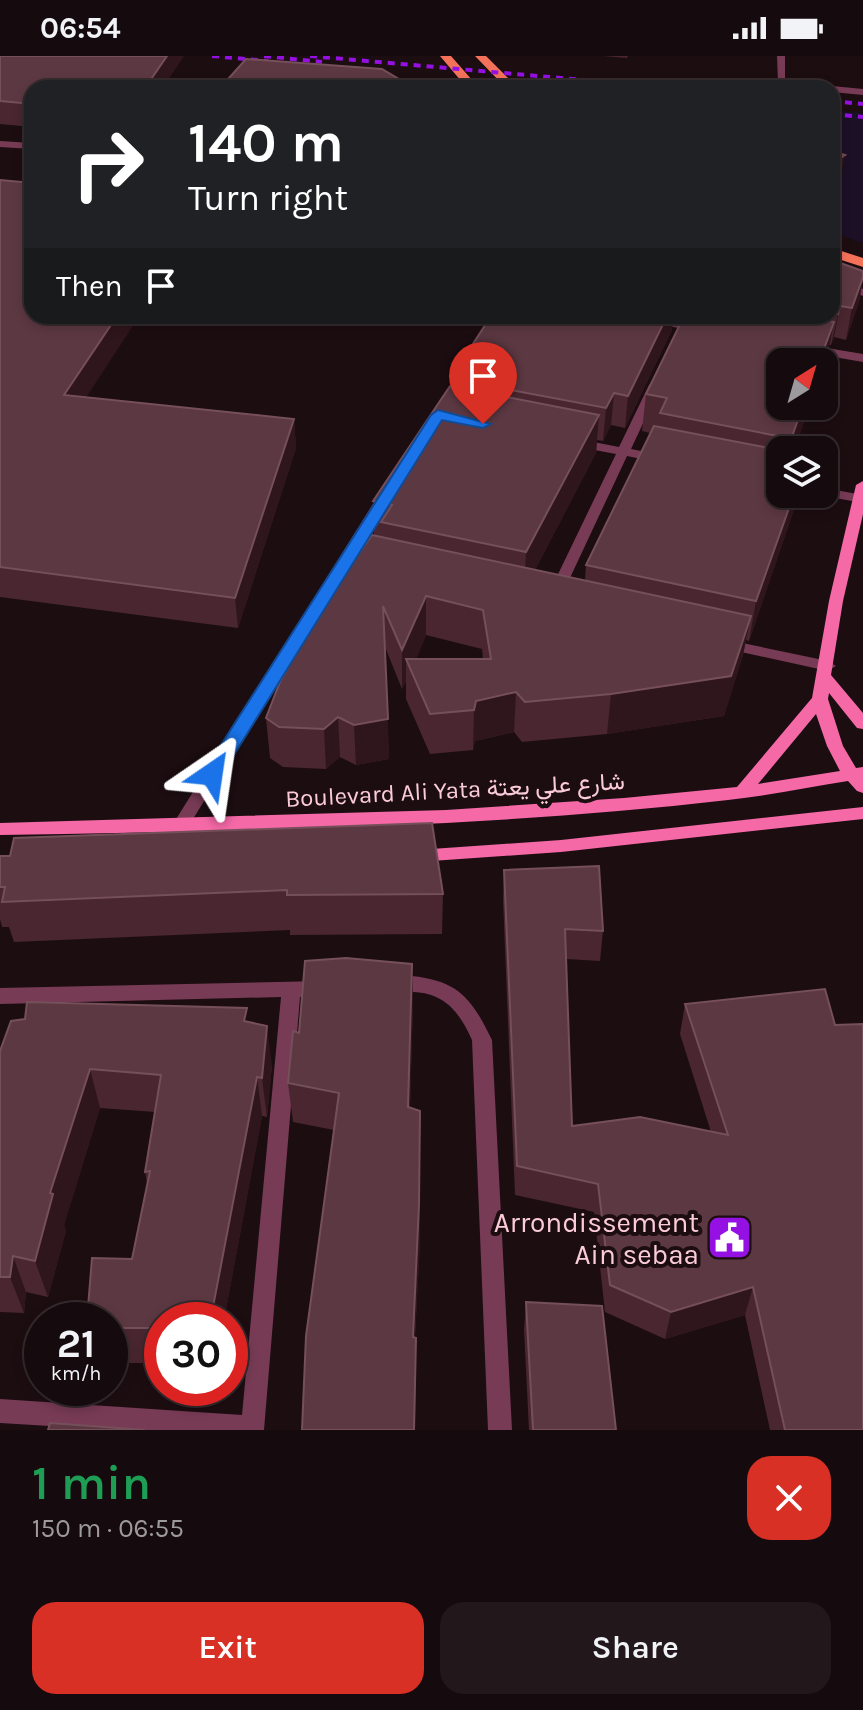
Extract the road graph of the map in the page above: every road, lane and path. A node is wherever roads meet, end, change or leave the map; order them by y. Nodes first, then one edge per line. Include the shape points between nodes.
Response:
1 (445, 56) edge
2 (480, 56) edge
3 (781, 56) edge
4 (466, 80) edge
5 (504, 80) edge
6 (781, 80) edge
7 (840, 90) edge
8 (863, 92) edge
9 (0, 144) edge
10 (24, 146) edge
11 (840, 255) edge
12 (863, 263) edge
13 (840, 271) edge
14 (863, 279) edge
15 (840, 284) edge
16 (863, 293) edge
17 (656, 324) edge
18 (713, 331) edge
19 (788, 345) edge
20 (863, 358) edge
21 (658, 377) edge
22 (563, 440) edge
23 (621, 451) junction
24 (679, 463) edge
25 (395, 481) edge
26 (838, 492) edge
27 (862, 492) edge
28 (550, 604) edge
29 (714, 642) edge
30 (827, 672) junction
31 (820, 699) junction
32 (863, 724) edge
33 (859, 778) edge
34 (742, 792) junction
35 (863, 813) edge
36 (179, 828) junction
37 (0, 829) edge
38 (393, 857) edge
39 (368, 985) edge
40 (337, 987) edge
41 (291, 991) junction
42 (0, 996) edge
43 (0, 1411) edge
44 (252, 1429) edge
45 (500, 1430) edge

1 - 4 main road
2 - 5 main road
3 - 6 street
7 - 8 street
9 - 10 street
11 - 12 main road
13 - 14 main road
15 - 16 street
17 - 18 street via 680,332
19 - 20 street
21 - 23 street
22 - 23 street
23 - 24 street
23 - 28 street
25 - 36 street via 351,561
26 - 27 street
27 - 30 street via 836,601
29 - 30 street
30 - 31 street
30 - 32 street
31 - 33 street via 830,741
31 - 34 street
33 - 34 street, Boulevard Ali Yata شارع علي يعتة
34 - 36 street, Boulevard Ali Yata شارع علي يعتة via 495,814
35 - 38 street via 561,846
36 - 37 street, Boulevard Ali Yata شارع علي يعتة
39 - 45 street via 441,988 472,1017 482,1040
40 - 41 street
41 - 42 street
41 - 44 street
43 - 44 street

